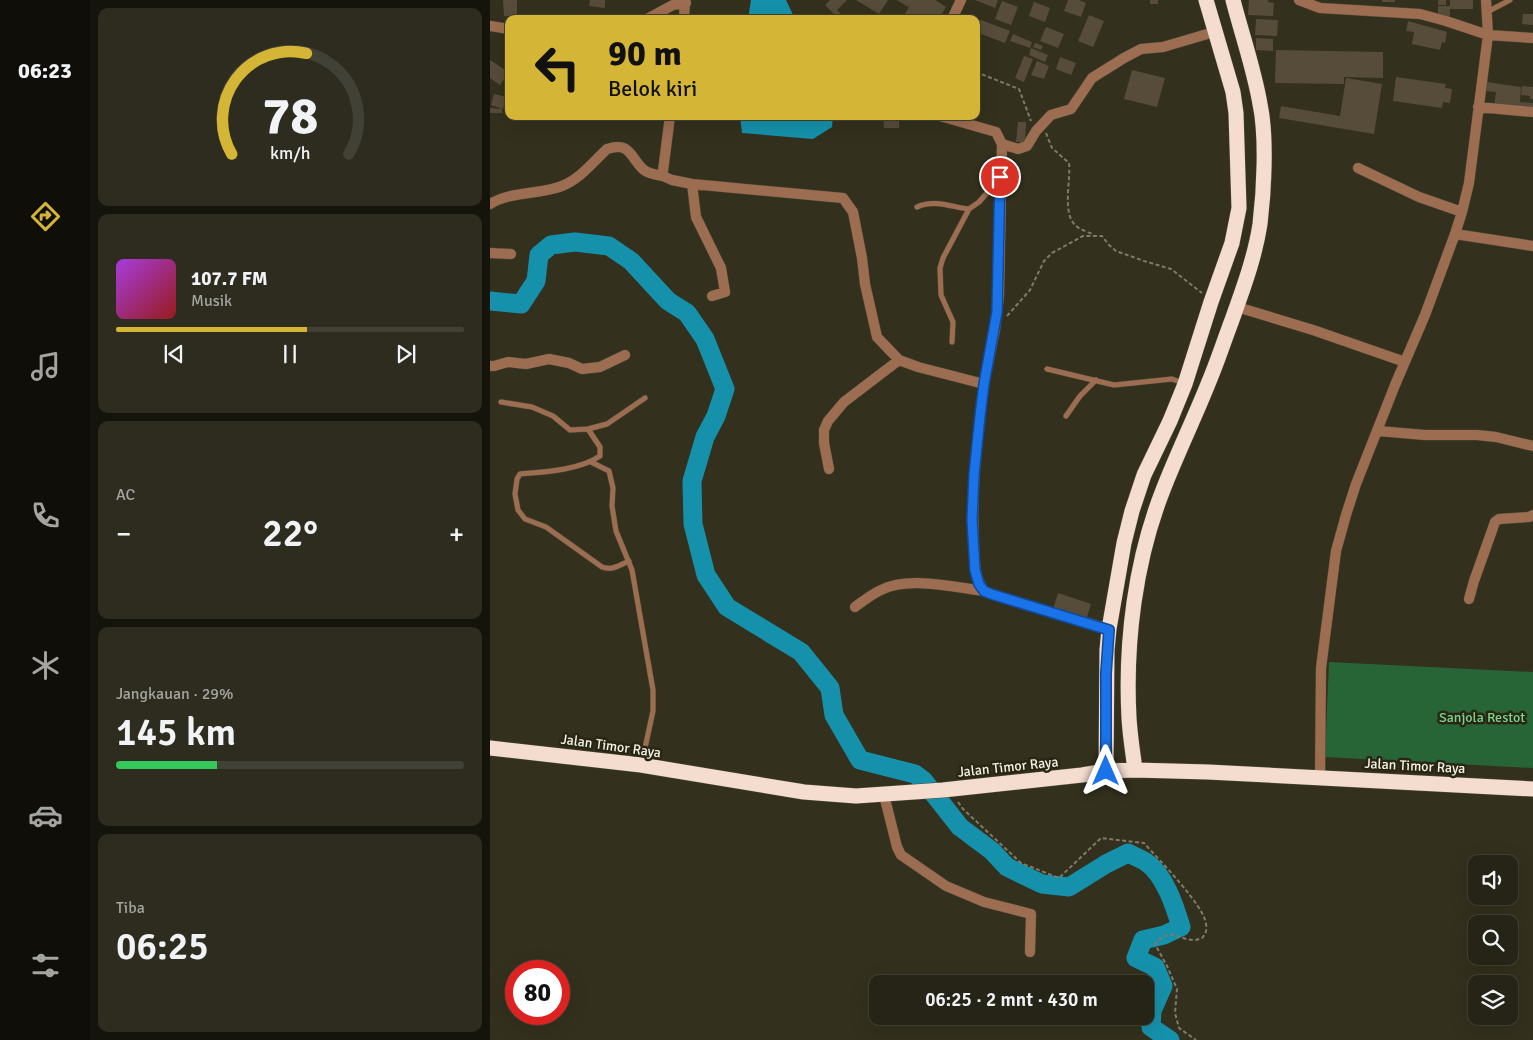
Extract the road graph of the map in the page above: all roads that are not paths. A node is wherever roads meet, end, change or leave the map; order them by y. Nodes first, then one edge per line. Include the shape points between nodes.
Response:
1 (961, 0) edge
2 (1206, 0) edge
3 (1233, 0) edge
4 (1299, 0) edge
5 (1486, 0) edge
6 (1510, 0) edge
7 (686, 1) edge
8 (1487, 12) junction
9 (654, 15) edge
10 (684, 15) edge
11 (954, 15) edge
12 (490, 26) edge
13 (505, 28) edge
14 (1214, 32) junction
15 (1488, 35) junction
16 (1533, 38) edge
17 (1478, 107) junction
18 (1533, 112) edge
19 (670, 120) edge
20 (954, 120) edge
21 (1002, 144) junction
22 (1239, 148) junction
23 (1263, 148) junction
24 (1358, 168) dead end
25 (663, 176) junction
26 (1000, 177) junction
27 (692, 184) junction
28 (490, 204) edge
29 (917, 207) dead end
30 (969, 209) junction
31 (1462, 212) junction
32 (1455, 234) junction
33 (1533, 246) edge
34 (490, 253) edge
35 (511, 254) dead end
36 (712, 296) dead end
37 (1237, 307) junction
38 (952, 342) dead end
39 (625, 355) dead end
40 (899, 360) junction
41 (1404, 362) junction
42 (490, 366) edge
43 (1047, 369) dead end
44 (1096, 380) junction
45 (984, 384) junction
46 (1185, 384) junction
47 (645, 398) dead end
48 (502, 402) dead end
49 (1066, 416) dead end
50 (588, 429) junction
51 (1378, 431) junction
52 (1533, 446) edge
53 (591, 462) junction
54 (829, 469) dead end
55 (1142, 481) junction
56 (1163, 489) junction
57 (1533, 515) edge
58 (629, 561) junction
59 (984, 591) junction
60 (1469, 599) dead end
61 (855, 607) dead end
62 (1109, 630) junction
63 (490, 748) edge
64 (641, 765) junction
65 (1134, 770) junction
66 (1106, 771) junction
67 (1320, 778) junction
68 (1533, 789) edge
69 (884, 795) junction
70 (1030, 952) dead end

1 - 11 street
2 - 14 highway
3 - 23 highway via 1261,106
4 - 15 street via 1320,8 1420,14
5 - 8 street
6 - 8 lane
7 - 9 street
7 - 10 street
8 - 15 street
12 - 13 street
14 - 21 street via 1163,47 1141,49 1092,78 1071,109 1051,115 1027,146 1022,149
14 - 22 highway via 1233,92
15 - 16 street
15 - 17 street
17 - 18 street
17 - 31 street via 1469,183
19 - 25 street
20 - 21 street via 996,132
21 - 26 street
22 - 23 highway
22 - 46 highway via 1237,224
23 - 37 highway via 1260,224
24 - 31 street via 1419,197
25 - 27 street
25 - 28 street via 645,171 628,150 613,147 566,185
26 - 30 lane
26 - 45 street via 999,295
27 - 36 street via 696,217 721,268 725,292
27 - 40 street via 843,198 853,212 877,337
29 - 30 lane via 935,202
30 - 38 lane via 940,268 941,295 953,322
31 - 32 street
32 - 33 street
32 - 41 street
34 - 35 street
37 - 41 street
37 - 56 highway
39 - 42 street via 600,367 582,369 549,359
40 - 45 street
40 - 54 street via 844,402 828,421 824,443
41 - 51 street
43 - 44 lane
44 - 46 lane via 1114,384 1172,379
44 - 49 lane
45 - 59 street via 972,520 975,570
46 - 55 highway
47 - 50 lane via 607,424
48 - 50 lane via 532,407 553,416 570,430
50 - 53 lane via 600,447 600,456
51 - 52 street via 1477,435
51 - 67 street via 1356,484 1336,551 1321,668
53 - 58 lane via 609,471 616,531
53 - 58 lane via 541,473 520,474 515,494 518,510 525,519 546,527 602,567 615,568
55 - 56 highway
55 - 62 highway via 1124,543
56 - 65 highway via 1147,538 1133,616 1129,697
57 - 60 street via 1495,522
58 - 64 lane via 653,690 653,711
59 - 61 street via 901,584 881,590
59 - 62 street
62 - 66 highway
63 - 64 highway, Jalan Timor Raya
64 - 69 highway, Jalan Timor Raya via 813,793
65 - 66 highway, Jalan Timor Raya
65 - 67 highway, Jalan Timor Raya
66 - 69 highway, Jalan Timor Raya
67 - 68 highway, Jalan Timor Raya
69 - 70 street via 900,854 946,886 984,902 1031,914

